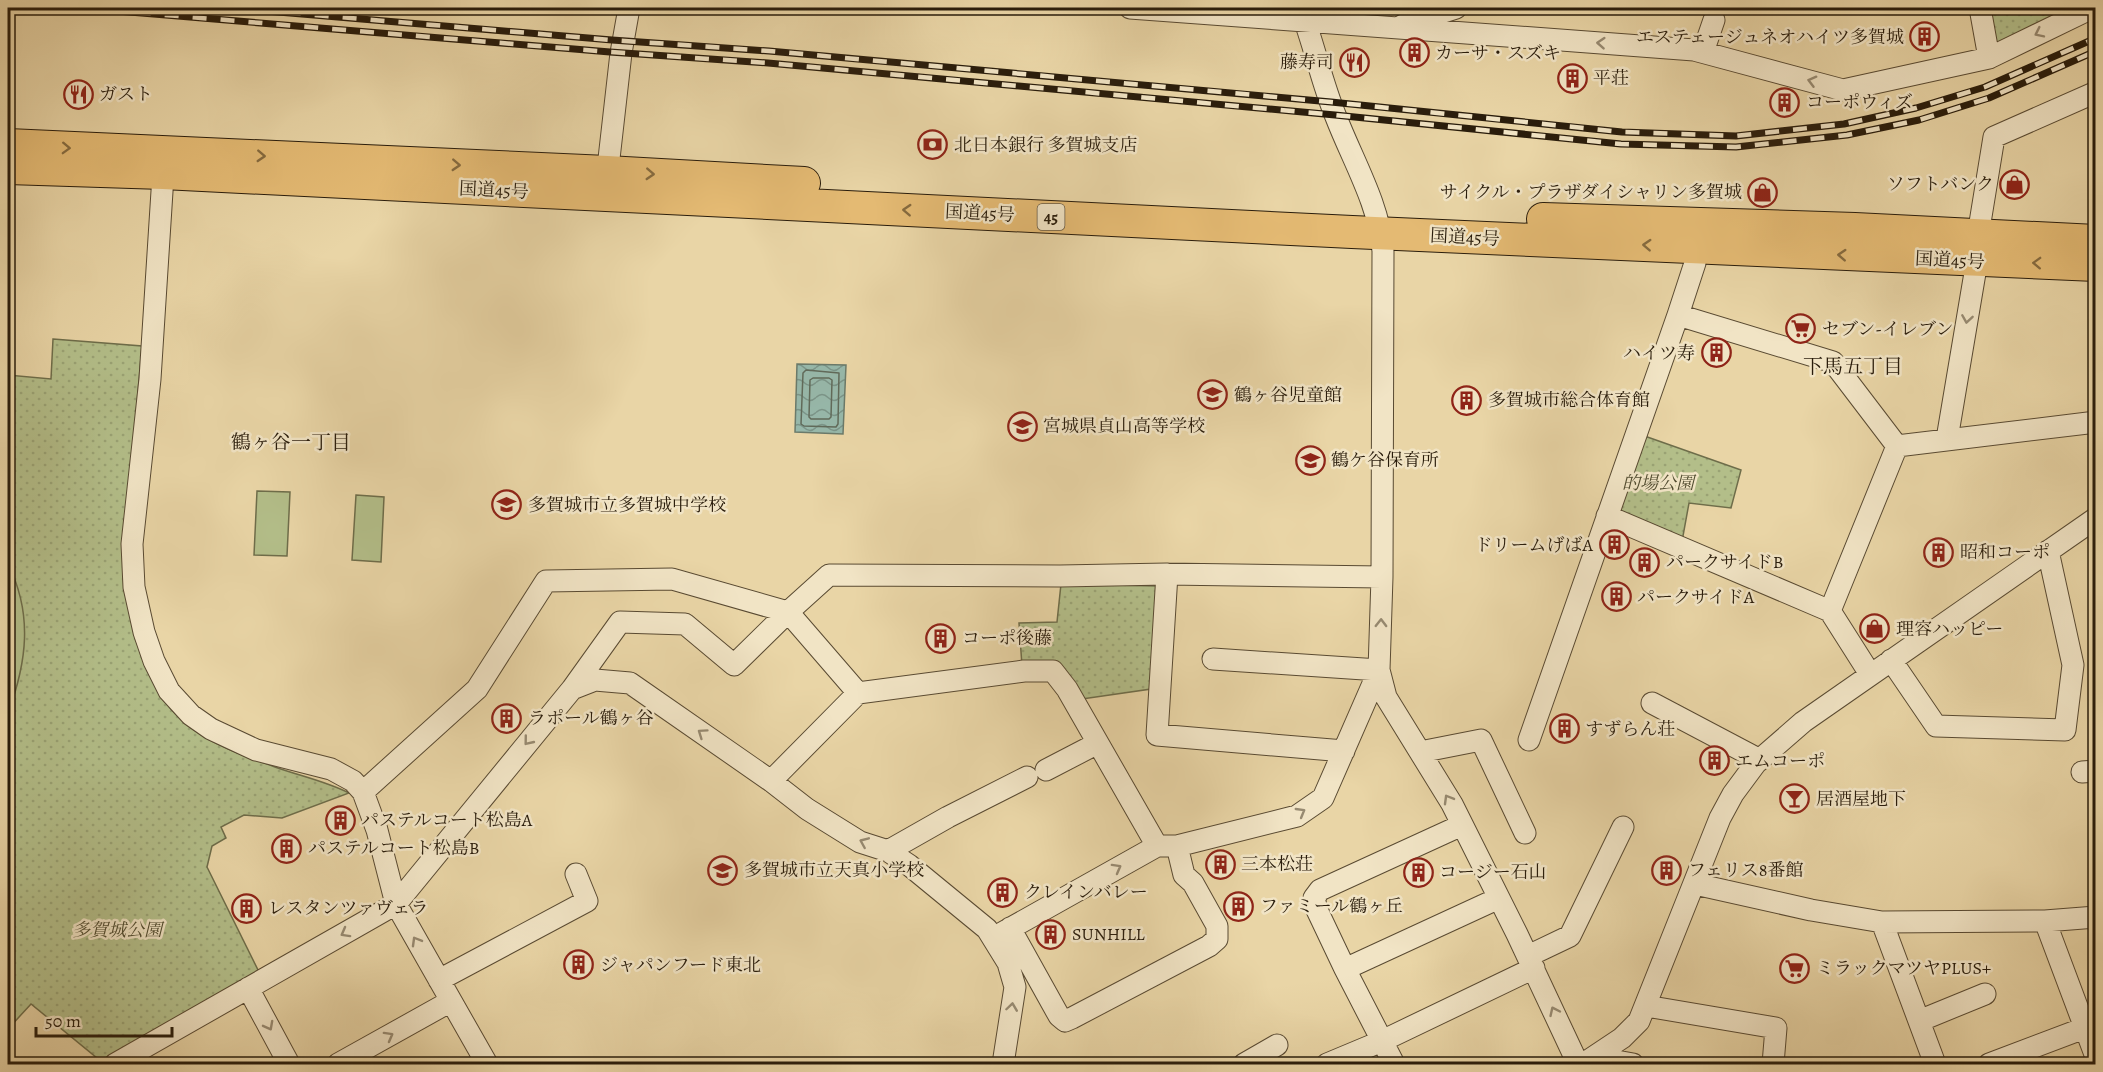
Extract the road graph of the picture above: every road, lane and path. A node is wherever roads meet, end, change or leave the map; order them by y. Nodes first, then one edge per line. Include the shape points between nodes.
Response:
1 (629, 8) edge
2 (1130, 8) edge
3 (1456, 8) edge
4 (1980, 8) edge
5 (2092, 8) edge
6 (1307, 12) edge
7 (1714, 20) dead end
8 (1394, 28) junction
9 (1703, 52) junction
10 (1989, 58) junction
11 (2096, 92) edge
12 (8, 145) edge
13 (164, 162) junction
14 (8, 168) edge
15 (606, 183) junction
16 (1379, 224) junction
17 (1698, 236) junction
18 (2096, 241) edge
19 (1978, 248) junction
20 (2096, 265) edge
21 (1678, 315) junction
22 (2096, 422) edge
23 (1947, 439) junction
24 (1897, 446) junction
25 (1607, 516) junction
26 (2096, 518) edge
27 (2048, 551) junction
28 (1167, 574) junction
29 (1382, 577) junction
30 (1830, 610) junction
31 (788, 612) junction
32 (1213, 659) dead end
33 (1891, 660) junction
34 (1379, 670) junction
35 (1870, 674) junction
36 (572, 689) junction
37 (858, 693) junction
38 (1652, 703) dead end
39 (1529, 740) dead end
40 (1098, 743) junction
41 (1344, 751) junction
42 (1420, 752) junction
43 (1760, 760) junction
44 (771, 781) junction
45 (363, 792) junction
46 (1462, 825) junction
47 (1623, 827) dead end
48 (1525, 833) dead end
49 (1167, 846) junction
50 (888, 851) junction
51 (576, 874) dead end
52 (1695, 884) junction
53 (1499, 898) junction
54 (396, 904) junction
55 (2096, 917) edge
56 (2045, 921) junction
57 (1882, 922) junction
58 (1001, 933) junction
59 (1531, 962) junction
60 (1345, 969) junction
61 (439, 980) junction
62 (248, 988) junction
63 (1984, 994) dead end
64 (451, 1001) junction
65 (1646, 1006) junction
66 (1919, 1021) junction
67 (2090, 1026) edge
68 (1382, 1041) junction
69 (1277, 1045) dead end
70 (1604, 1052) junction
71 (2096, 1057) edge
72 (115, 1065) edge
73 (289, 1065) edge
74 (338, 1065) edge
75 (487, 1065) edge
76 (1003, 1065) edge
77 (1244, 1065) edge
78 (1327, 1065) edge
79 (1394, 1065) edge
80 (1578, 1065) edge
81 (1583, 1065) edge
82 (1633, 1065) edge
83 (1773, 1065) edge
84 (1935, 1065) edge
85 (1989, 1065) edge

1 - 15 street
2 - 6 street
3 - 8 street
4 - 10 street
5 -> 10 street
6 - 8 street
6 - 16 street via 1335,115
7 - 9 street
9 -> 8 street
10 -> 9 street via 1843,90
11 - 19 street via 1994,137
12 -> 13 highway, 国道45号 / 45
13 - 14 highway, 国道45号 / 45
13 - 15 highway, 国道45号 / 45
13 - 45 street via 150,379 132,544 134,587 144,632 170,691 191,715 256,750 331,769 353,781
15 - 16 highway, 国道45号 / 45
16 - 17 highway, 国道45号 / 45
16 - 29 street via 1383,251
17 - 19 highway, 国道45号 / 45
17 - 21 street via 1695,263
18 - 19 highway, 国道45号 / 45
20 -> 19 highway, 国道45号 / 45
19 -> 23 street
21 - 24 street via 1833,362
21 - 25 street
22 - 23 street
23 - 24 street
24 - 30 street
25 - 30 street
25 - 39 street
26 - 27 street
27 - 33 street
27 - 33 street via 2073,665 2065,730 1935,726
28 - 29 street
28 - 31 street via 829,575
28 - 41 street via 1157,735
34 -> 29 street
30 - 35 street
31 - 36 street via 734,665 685,624 620,622
31 - 37 street
31 - 45 street via 672,579 546,581 477,689
32 - 34 street
33 - 35 street
34 - 41 street
34 - 42 street via 1386,697
35 - 43 street via 1803,722
44 -> 36 street via 630,683 595,680
36 -> 54 street
37 - 40 street via 1024,671 1053,672
37 - 44 street
38 - 43 street
40 - 49 street
40 - 50 street
49 -> 41 street via 1298,816 1323,798
46 -> 42 street
42 - 48 street via 1481,740
43 - 52 street via 1720,818
50 -> 44 street via 860,842
45 - 54 street
46 - 53 street
46 - 60 street via 1320,890 1314,898 1317,910
47 - 59 street via 1570,936
58 -> 49 street
49 - 58 street via 1193,883 1216,926 1217,939 1072,1018 1065,1021 1059,1016
50 - 58 street via 987,929
51 - 61 street via 587,901
52 - 57 street
52 - 65 street
53 - 59 street
53 - 60 street
61 -> 54 street
54 -> 62 street
55 - 56 street
56 - 57 street
56 - 67 street
57 - 66 street
76 -> 58 street via 1015,987
59 - 68 street
80 -> 59 street
60 - 68 street
61 - 64 street
62 - 72 street
62 -> 73 street
63 - 66 street
74 -> 64 street
64 - 75 street
65 - 70 street via 1639,1021
65 - 83 street via 1776,1028
66 - 84 street
67 - 71 street
67 - 85 street
68 - 78 street
68 - 79 street
69 - 77 street
70 - 81 street
70 - 82 street via 1611,1060

